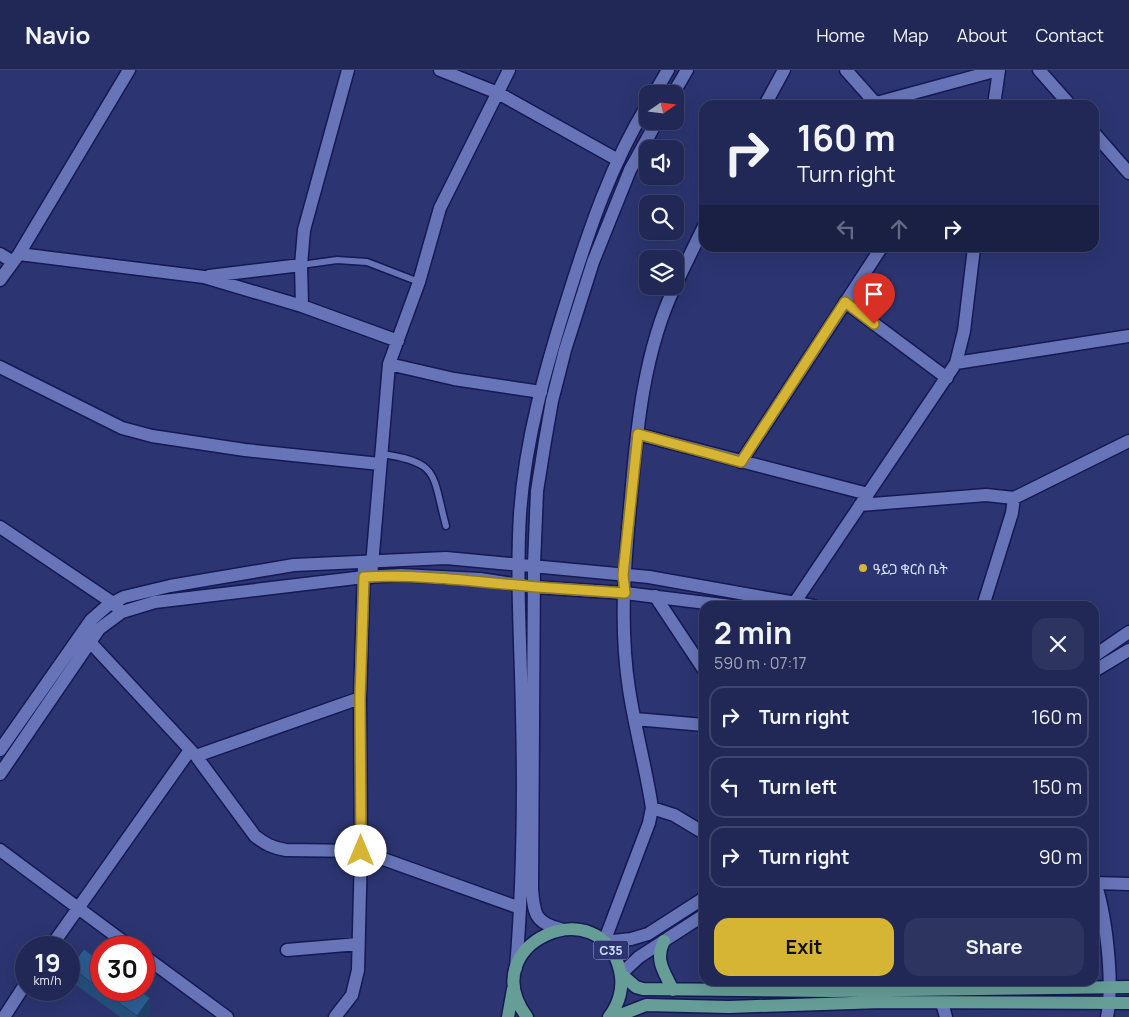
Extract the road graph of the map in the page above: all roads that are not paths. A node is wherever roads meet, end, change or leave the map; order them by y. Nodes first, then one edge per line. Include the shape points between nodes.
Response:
1 (348, 70) edge
2 (440, 70) edge
3 (509, 70) edge
4 (668, 70) edge
5 (687, 70) edge
6 (784, 70) edge
7 (846, 70) edge
8 (998, 70) edge
9 (1039, 70) edge
10 (125, 72) edge
11 (659, 85) edge
12 (678, 85) edge
13 (498, 93) junction
14 (768, 100) edge
15 (870, 100) edge
16 (892, 100) edge
17 (995, 100) edge
18 (1066, 100) edge
19 (639, 118) edge
20 (652, 130) edge
21 (1099, 139) edge
22 (618, 160) junction
23 (1129, 173) edge
24 (699, 236) edge
25 (879, 252) edge
26 (974, 252) edge
27 (0, 254) edge
28 (16, 258) junction
29 (301, 265) junction
30 (684, 267) edge
31 (204, 277) junction
32 (0, 280) edge
33 (419, 282) junction
34 (569, 293) junction
35 (672, 295) edge
36 (582, 296) junction
37 (845, 302) junction
38 (302, 306) junction
39 (1129, 336) edge
40 (398, 341) junction
41 (389, 364) junction
42 (956, 364) junction
43 (0, 367) edge
44 (947, 378) junction
45 (540, 392) junction
46 (638, 434) junction
47 (1129, 440) edge
48 (380, 459) junction
49 (741, 462) junction
50 (868, 494) junction
51 (1014, 498) junction
52 (860, 505) junction
53 (446, 526) dead end
54 (0, 527) edge
55 (367, 560) junction
56 (520, 564) junction
57 (534, 566) junction
58 (623, 575) junction
59 (368, 577) junction
60 (520, 584) junction
61 (534, 586) junction
62 (625, 593) junction
63 (655, 596) junction
64 (780, 601) edge
65 (796, 601) edge
66 (985, 601) edge
67 (699, 602) edge
68 (118, 607) junction
69 (1129, 632) edge
70 (85, 639) junction
71 (1129, 650) edge
72 (1099, 653) edge
73 (699, 662) edge
74 (1099, 668) edge
75 (360, 698) junction
76 (635, 719) junction
77 (699, 725) edge
78 (0, 750) edge
79 (528, 752) junction
80 (193, 753) junction
81 (0, 774) edge
82 (652, 808) junction
83 (699, 830) edge
84 (0, 850) edge
85 (361, 851) junction
86 (1099, 881) edge
87 (1129, 884) edge
88 (699, 901) edge
89 (1099, 903) edge
90 (78, 907) junction
91 (520, 908) junction
92 (699, 918) edge
93 (561, 929) junction
94 (58, 936) edge
95 (116, 936) edge
96 (664, 941) junction
97 (604, 942) junction
98 (358, 944) junction
99 (287, 950) dead end
100 (155, 964) edge
101 (516, 971) junction
102 (621, 974) junction
103 (832, 986) edge
104 (1109, 987) junction
105 (1129, 987) edge
106 (673, 990) junction
107 (883, 991) edge
108 (15, 1000) edge
109 (942, 1003) junction
110 (1110, 1003) junction
111 (1129, 1003) edge
112 (729, 1012) edge
113 (4, 1017) edge
114 (227, 1017) edge
115 (335, 1017) edge
116 (508, 1017) edge
117 (527, 1017) edge
118 (609, 1017) edge
119 (615, 1017) edge
120 (946, 1017) edge
121 (1107, 1017) edge

1 - 29 street via 307,219
2 - 13 street
3 - 13 street
4 - 11 street
5 - 12 street
6 - 14 street
7 - 15 street
8 - 16 street
8 - 17 street
9 - 18 street
10 - 28 street
13 - 22 street
13 - 33 street via 440,208
19 - 22 street
20 - 36 street via 609,217
21 - 23 street
22 - 34 street via 591,224
24 - 30 street
25 - 37 street
26 - 42 street via 964,331
27 - 28 street
28 - 31 street
28 - 32 street
29 - 31 street
29 - 33 lane via 337,260 367,262
29 - 38 street
31 - 38 street
33 - 40 street
34 - 36 street
34 - 45 street
35 - 46 street via 649,362
36 - 57 street via 552,401 537,491
37 - 44 street
37 - 49 street
38 - 40 street
39 - 42 street
40 - 41 street
41 - 45 street via 454,379
41 - 48 street
42 - 44 street
43 - 48 street via 122,428 152,436 254,451
44 - 50 street
45 - 56 street via 521,504
46 - 49 street
46 - 58 street
47 - 51 street
48 - 53 lane via 414,460 429,470
48 - 55 street
49 - 50 street
50 - 52 street
51 - 52 street via 986,495
51 - 66 street
52 - 65 street
54 - 68 street
55 - 56 street via 446,558
55 - 59 street
55 - 68 street via 294,565 180,584 141,592
56 - 57 street
56 - 60 street
57 - 58 street
57 - 61 street
58 - 62 street
58 - 64 street via 719,588
59 - 60 street via 401,575
59 - 68 street
59 - 75 street
60 - 61 street
60 - 79 street
61 - 62 street
61 - 79 street
62 - 63 street
62 - 76 street via 625,641
63 - 67 street
63 - 73 street
68 - 70 street via 99,630
69 - 72 street
70 - 78 street
70 - 80 street
70 - 81 street
71 - 74 street
75 - 80 street
75 - 85 street
76 - 77 street
76 - 82 street
79 - 91 street
79 - 93 street via 534,911 547,926
80 - 85 street via 263,843 286,850
80 - 90 street
82 - 83 street via 674,815
82 - 97 street
84 - 90 street
85 - 91 street
85 - 98 street
86 - 87 street
88 - 97 street via 648,934
89 - 104 street via 1106,934
90 - 94 street
90 - 95 street
91 - 101 street
92 - 96 street
93 - 97 main road, C35 via 584,931
93 - 101 main road, C35 via 534,940 525,950
96 - 102 street via 639,957
96 - 106 main road via 659,950 661,967
97 - 102 main road, C35 via 617,960
98 - 99 street
98 - 115 street via 356,983 352,995
100 - 114 street
101 - 116 main road, C35
101 - 117 main road via 516,995
102 - 106 main road, C35 via 636,988
102 - 118 main road, C35 via 619,998
103 - 106 main road, C35
103 - 107 main road, C35
104 - 105 main road, C35
104 - 107 main road, C35
104 - 110 street
107 - 109 main road, C35
107 - 112 main road, C35
108 - 113 street
109 - 110 main road, C35
109 - 120 street
110 - 111 main road, C35
110 - 121 street
112 - 119 main road, C35 via 646,1005

